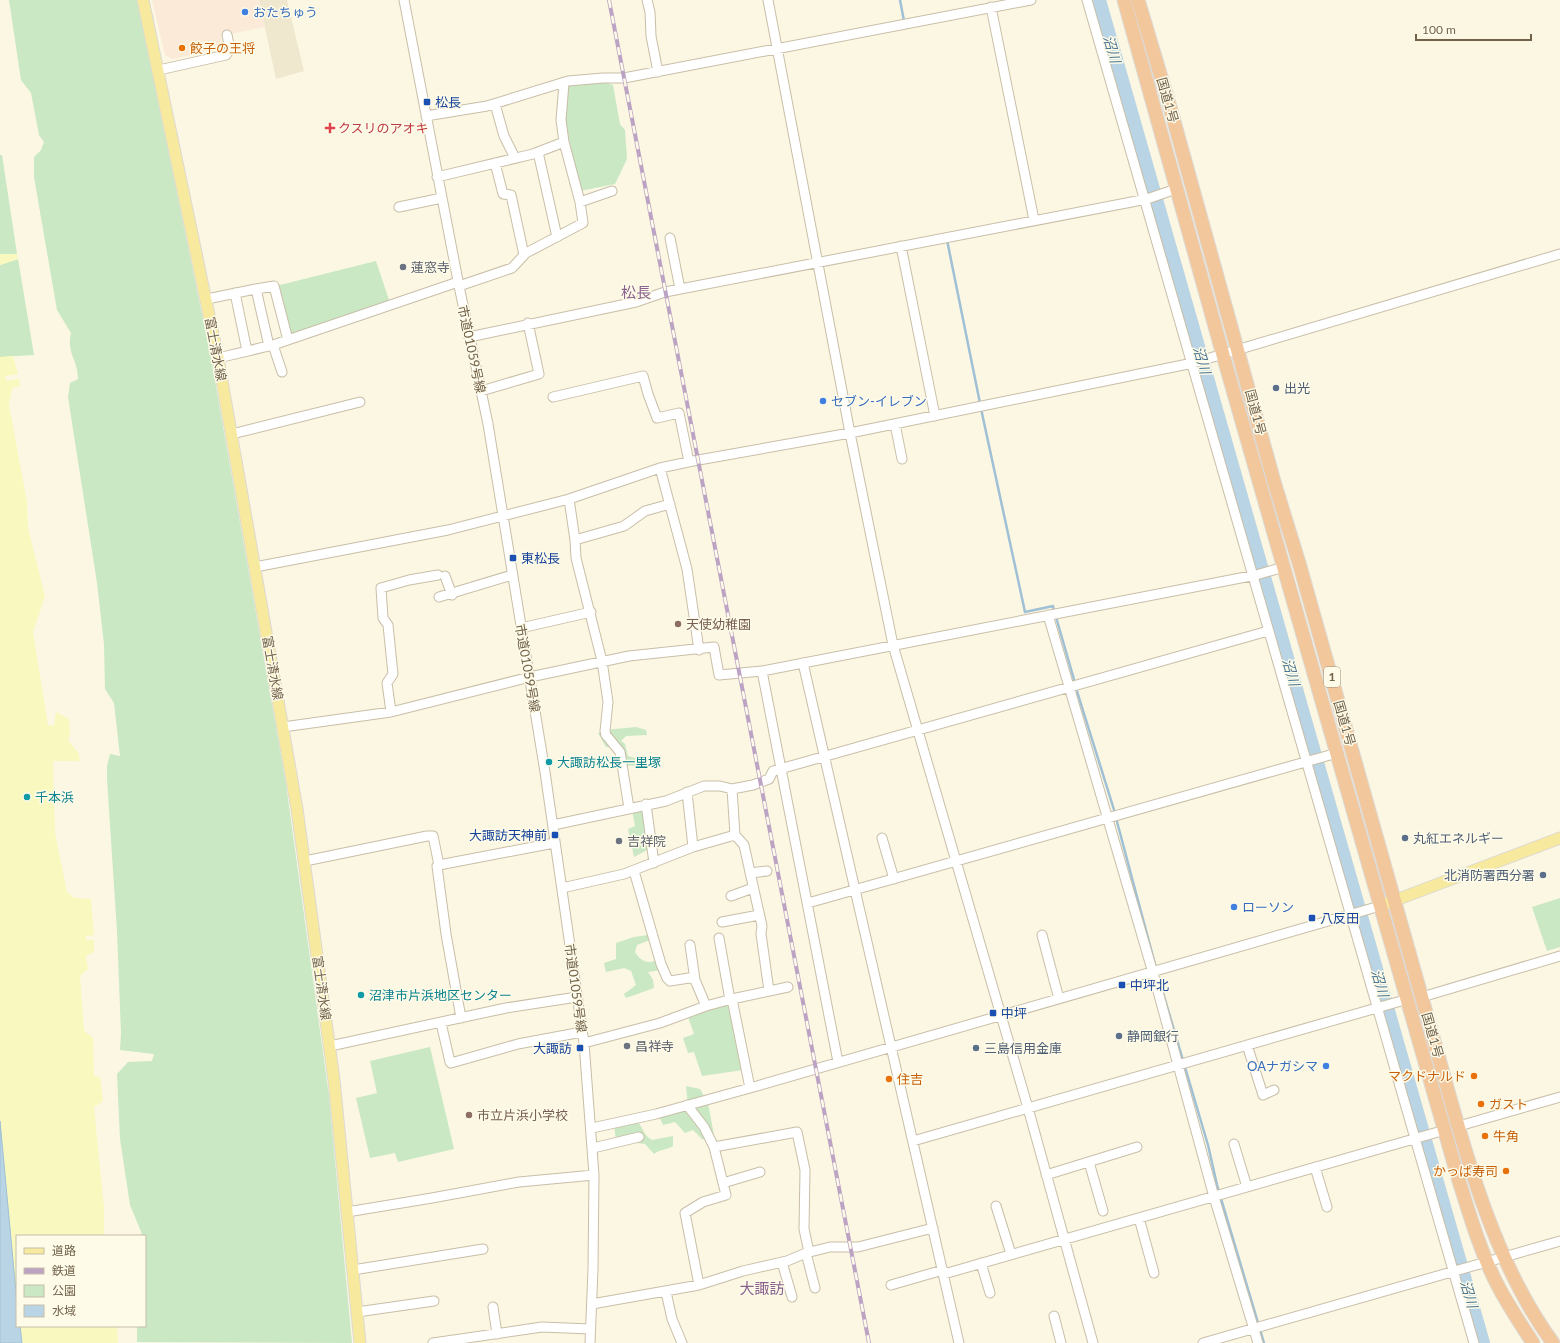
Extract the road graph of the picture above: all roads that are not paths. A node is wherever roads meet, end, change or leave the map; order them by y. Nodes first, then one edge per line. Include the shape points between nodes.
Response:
1 (143, 0) edge
2 (404, 0) edge
3 (647, 0) edge
4 (768, 0) edge
5 (1031, 0) edge
6 (1087, 0) edge
7 (1124, 0) edge
8 (1138, 0) edge
9 (991, 7) junction
10 (227, 35) dead end
11 (777, 49) junction
12 (159, 70) junction
13 (658, 72) junction
14 (564, 83) junction
15 (495, 104) junction
16 (426, 116) junction
17 (564, 142) junction
18 (538, 152) junction
19 (515, 158) junction
20 (495, 163) junction
21 (437, 177) junction
22 (612, 191) dead end
23 (1171, 191) junction
24 (442, 198) junction
25 (1146, 199) junction
26 (580, 202) junction
27 (399, 207) dead end
28 (1034, 220) junction
29 (557, 236) junction
30 (670, 238) dead end
31 (900, 246) junction
32 (524, 254) junction
33 (1560, 254) edge
34 (818, 262) junction
35 (458, 284) junction
36 (256, 289) junction
37 (680, 289) junction
38 (234, 293) junction
39 (207, 299) junction
40 (528, 323) junction
41 (469, 336) junction
42 (288, 340) junction
43 (271, 345) junction
44 (1239, 350) junction
45 (247, 351) junction
46 (1217, 356) junction
47 (218, 358) junction
48 (1192, 364) junction
49 (282, 372) dead end
50 (481, 391) junction
51 (553, 396) dead end
52 (360, 402) dead end
53 (935, 416) junction
54 (895, 424) junction
55 (850, 433) junction
56 (232, 434) junction
57 (902, 459) dead end
58 (689, 462) junction
59 (660, 468) junction
60 (569, 499) junction
61 (670, 504) junction
62 (502, 516) junction
63 (575, 540) junction
64 (255, 567) junction
65 (1278, 569) junction
66 (512, 575) junction
67 (1254, 575) junction
68 (452, 594) junction
69 (439, 597) dead end
70 (591, 612) junction
71 (1048, 615) junction
72 (521, 628) junction
73 (1268, 630) junction
74 (893, 645) junction
75 (699, 650) junction
76 (602, 661) junction
77 (803, 663) junction
78 (762, 671) junction
79 (530, 677) junction
80 (1069, 687) junction
81 (391, 712) junction
82 (283, 727) junction
83 (918, 731) junction
84 (1337, 753) junction
85 (824, 757) junction
86 (1308, 761) junction
87 (780, 769) junction
88 (732, 789) junction
89 (687, 792) junction
90 (646, 804) junction
91 (629, 808) junction
92 (1107, 818) junction
93 (552, 825) junction
94 (735, 835) junction
95 (882, 838) dead end
96 (1560, 838) edge
97 (554, 843) junction
98 (693, 847) junction
99 (956, 860) junction
100 (305, 861) junction
101 (654, 863) junction
102 (439, 865) junction
103 (634, 871) junction
104 (767, 871) dead end
105 (750, 873) junction
106 (894, 879) junction
107 (562, 888) junction
108 (753, 888) junction
109 (855, 891) junction
110 (730, 896) dead end
111 (1395, 900) junction
112 (808, 903) junction
113 (1375, 908) junction
114 (759, 915) junction
115 (1351, 915) junction
116 (722, 922) dead end
117 (1042, 935) dead end
118 (719, 938) dead end
119 (690, 945) dead end
120 (1560, 956) edge
121 (1153, 973) junction
122 (695, 980) junction
123 (788, 987) dead end
124 (769, 991) junction
125 (577, 997) junction
126 (1422, 997) junction
127 (1059, 999) junction
128 (731, 1000) junction
129 (1404, 1001) junction
130 (706, 1006) junction
131 (1379, 1007) junction
132 (1000, 1016) junction
133 (461, 1018) junction
134 (440, 1023) junction
135 (582, 1032) junction
136 (584, 1042) junction
137 (1248, 1045) junction
138 (330, 1046) junction
139 (892, 1046) junction
140 (838, 1062) junction
141 (1178, 1066) junction
142 (750, 1088) junction
143 (1274, 1090) dead end
144 (1560, 1097) edge
145 (687, 1105) junction
146 (1028, 1108) junction
147 (1459, 1126) junction
148 (592, 1128) junction
149 (1440, 1132) junction
150 (639, 1138) dead end
151 (1416, 1138) junction
152 (913, 1141) junction
153 (1234, 1144) dead end
154 (714, 1147) junction
155 (1137, 1147) dead end
156 (593, 1148) junction
157 (1089, 1162) junction
158 (1315, 1167) junction
159 (760, 1172) dead end
160 (594, 1175) junction
161 (1046, 1175) junction
162 (723, 1184) junction
163 (1247, 1187) junction
164 (1214, 1197) junction
165 (996, 1206) dead end
166 (1327, 1208) dead end
167 (1103, 1211) dead end
168 (347, 1212) junction
169 (1139, 1218) junction
170 (933, 1228) junction
171 (1063, 1239) junction
172 (1560, 1241) edge
173 (483, 1248) dead end
174 (807, 1252) junction
175 (1011, 1254) junction
176 (1504, 1257) junction
177 (1488, 1261) junction
178 (782, 1262) junction
179 (981, 1263) junction
180 (352, 1270) junction
181 (1456, 1271) junction
182 (943, 1272) junction
183 (1154, 1273) dead end
184 (891, 1284) dead end
185 (699, 1285) junction
186 (815, 1288) dead end
187 (666, 1292) junction
188 (990, 1293) dead end
189 (792, 1297) dead end
190 (434, 1300) dead end
191 (592, 1304) junction
192 (493, 1307) dead end
193 (357, 1312) junction
194 (1054, 1316) dead end
195 (1254, 1328) junction
196 (590, 1329) junction
197 (497, 1334) junction
198 (360, 1343) edge
199 (433, 1343) edge
200 (590, 1343) edge
201 (682, 1343) edge
202 (959, 1343) edge
203 (1061, 1343) edge
204 (1093, 1343) edge
205 (1203, 1343) edge
206 (1258, 1343) edge
207 (1474, 1343) edge
208 (1533, 1343) edge
209 (1553, 1343) edge

1 - 12 main road, 富士清水線
2 - 16 street, 市道01059号線
3 - 13 street
4 - 11 street
5 - 9 street
6 - 25 street
7 - 23 highway, 国道1号 / 1
8 - 44 highway, 国道1号 / 1
9 - 11 street
9 - 28 street
10 - 12 street via 230,49 226,55
11 - 13 street
11 - 34 street
12 - 39 main road, 富士清水線
13 - 14 street via 622,79 603,78
14 - 15 street
14 - 17 street
15 - 16 street
15 - 19 street via 504,136
16 - 21 street, 市道01059号線
17 - 18 street
17 - 26 street
18 - 19 street
18 - 29 street
19 - 20 street
20 - 21 street
20 - 32 street via 503,194 511,195
21 - 24 street, 市道01059号線
22 - 26 street
23 - 25 street
23 - 46 highway, 国道1号 / 1
24 - 27 street
24 - 35 street, 市道01059号線
25 - 28 street
25 - 48 street
26 - 29 street via 583,223
28 - 31 street
29 - 32 street
30 - 37 street
31 - 34 street
31 - 53 street
32 - 35 street via 512,268
33 - 44 street
34 - 37 street
34 - 55 street
35 - 41 street, 市道01059号線
35 - 42 street
36 - 38 street
36 - 42 street via 274,286
36 - 43 street
37 - 40 street via 636,302
38 - 39 street
38 - 45 street
39 - 47 main road, 富士清水線
40 - 41 street
40 - 50 street via 539,374
41 - 50 street, 市道01059号線
42 - 43 street
43 - 45 street
43 - 49 street
44 - 46 street
44 - 111 highway, 国道1号 / 1 via 1275,485
45 - 47 street
46 - 48 street
46 - 65 highway, 国道1号 / 1
47 - 56 main road, 富士清水線
48 - 53 street
48 - 67 street
50 - 62 street, 市道01059号線
51 - 58 street via 643,376 657,418 679,413
52 - 56 street
53 - 54 street
54 - 55 street
54 - 57 street
55 - 58 street
55 - 74 street
56 - 64 main road, 富士清水線
58 - 59 street
59 - 60 street
59 - 61 street
60 - 62 street
60 - 63 street
61 - 63 street via 645,511 624,526
61 - 75 street via 687,569
62 - 64 street via 409,538
62 - 66 street, 市道01059号線
63 - 70 street via 576,558
64 - 82 main road, 富士清水線
65 - 67 street
65 - 84 highway, 国道1号 / 1
66 - 68 street
66 - 72 street, 市道01059号線
67 - 71 street
67 - 73 street
68 - 69 street
68 - 81 street via 442,575 381,588 383,618 388,625 393,674 387,683
70 - 72 street
70 - 76 street
71 - 74 street
71 - 80 street
72 - 79 street, 市道01059号線
73 - 80 street
73 - 86 street
74 - 77 street
74 - 83 street
75 - 76 street via 639,654
75 - 78 street via 714,647 719,675
76 - 79 street
76 - 91 street via 608,702 605,731 620,752
77 - 78 street
77 - 85 street
78 - 87 street
79 - 81 street
79 - 93 street, 市道01059号線
80 - 83 street
80 - 92 street
81 - 82 street
82 - 100 main road, 富士清水線
83 - 85 street
83 - 99 street
84 - 86 street
84 - 113 highway, 国道1号 / 1
85 - 87 street
85 - 109 street
86 - 92 street
86 - 115 street
87 - 88 street via 774,771 769,779
87 - 112 street
88 - 89 street via 704,786
88 - 94 street
89 - 90 street via 666,801
89 - 98 street
90 - 91 street
90 - 101 street
91 - 93 street
92 - 99 street
92 - 121 street
93 - 97 street, 市道01059号線
94 - 98 street
94 - 105 street via 744,845
95 - 106 street
96 - 111 main road
97 - 102 street
97 - 107 street, 市道01059号線
98 - 101 street
99 - 106 street
99 - 132 street
100 - 102 street via 433,836
100 - 138 main road, 富士清水線
101 - 103 street
102 - 133 street via 437,866 446,934
103 - 107 street
103 - 122 street via 667,978 670,981 689,978
104 - 105 street
105 - 108 street
106 - 109 street
107 - 125 street, 市道01059号線
108 - 110 street
108 - 114 street
109 - 112 street
109 - 139 street
111 - 113 main road
111 - 126 highway, 国道1号 / 1
112 - 140 street
113 - 115 street
113 - 129 highway, 国道1号 / 1
114 - 116 street
114 - 124 street
115 - 121 street
115 - 131 street
117 - 127 street
118 - 128 street
119 - 122 street
120 - 126 street
121 - 127 street
121 - 141 street
122 - 130 street
123 - 124 street
124 - 128 street
125 - 133 street
125 - 135 street, 市道01059号線
126 - 147 highway, 国道1号 / 1
127 - 132 street
128 - 130 street
128 - 142 street
129 - 131 street
129 - 149 highway, 国道1号 / 1
130 - 136 street via 660,1023
131 - 137 street
131 - 151 street
132 - 139 street
132 - 146 street
133 - 134 street
134 - 135 street via 452,1063 518,1044
134 - 138 street
135 - 136 street, 市道01059号線
136 - 148 street, 市道01059号線
137 - 141 street
137 - 143 street via 1263,1094
138 - 168 main road, 富士清水線
139 - 140 street
139 - 152 street
140 - 142 street
141 - 146 street
141 - 164 street
142 - 145 street
144 - 147 street
145 - 148 street
145 - 154 street via 704,1127
146 - 152 street
146 - 161 street
147 - 176 highway, 国道1号 / 1
148 - 156 street, 市道01059号線
149 - 151 street
149 - 177 highway, 国道1号 / 1
150 - 156 street
151 - 158 street
151 - 181 street
152 - 170 street
153 - 163 street
154 - 162 street
154 - 174 street via 797,1132 805,1170 804,1228
155 - 157 street
156 - 160 street, 市道01059号線
157 - 161 street
157 - 167 street
158 - 163 street
158 - 166 street
159 - 162 street
160 - 168 street via 519,1182
160 - 191 street, 市道01059号線
161 - 171 street
162 - 185 street via 726,1195 703,1202 685,1213
163 - 164 street
164 - 169 street
164 - 195 street
165 - 175 street
168 - 180 main road, 富士清水線
169 - 171 street
169 - 183 street
170 - 174 street via 858,1247 830,1247
170 - 182 street
171 - 175 street
171 - 204 street
172 - 176 street
173 - 180 street
174 - 178 street
174 - 186 street
175 - 179 street
176 - 177 street
176 - 209 highway, 国道1号 / 1
177 - 181 street
177 - 208 highway, 国道1号 / 1 via 1511,1309
178 - 185 street
178 - 189 street
179 - 182 street
179 - 188 street
180 - 193 main road, 富士清水線
181 - 195 street
181 - 207 street
182 - 184 street
182 - 202 street
185 - 187 street
187 - 191 street
187 - 201 street via 672,1319
190 - 193 street
191 - 196 street, 市道01059号線
192 - 197 street
193 - 198 main road, 富士清水線
194 - 203 street
195 - 205 street
195 - 206 street
196 - 197 street via 542,1327
196 - 200 street, 市道01059号線
197 - 199 street

